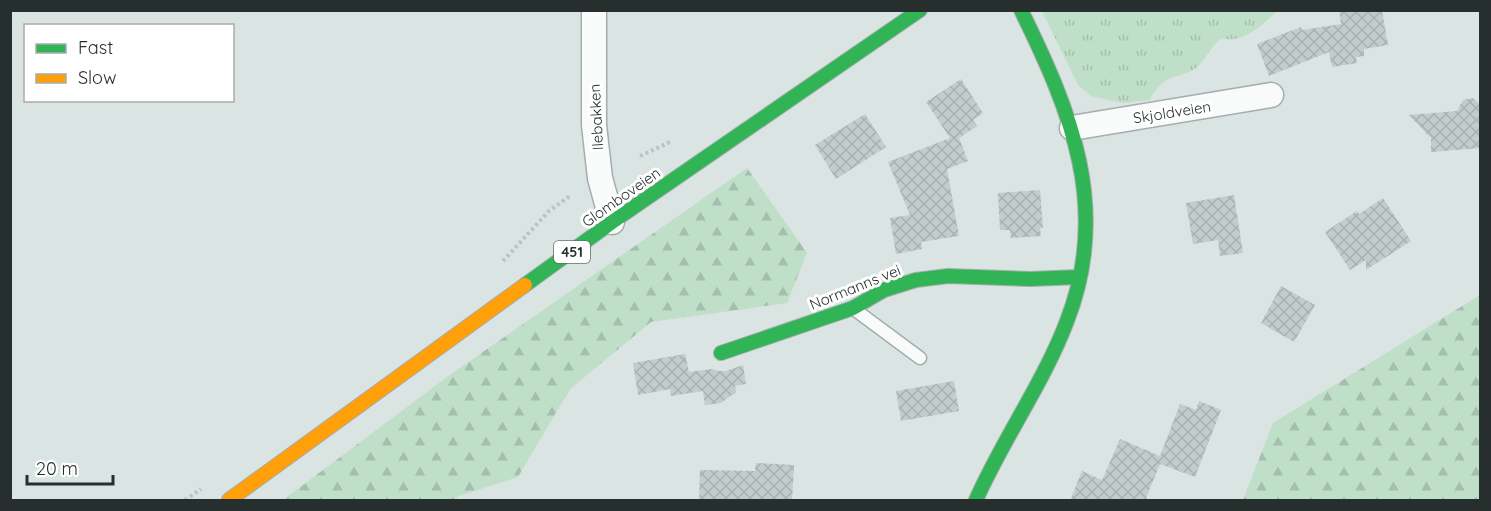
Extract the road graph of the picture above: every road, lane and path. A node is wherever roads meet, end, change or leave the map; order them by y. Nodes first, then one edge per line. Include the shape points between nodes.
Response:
1 (594, 10) edge
2 (920, 10) edge
3 (1021, 10) edge
4 (1271, 96) dead end
5 (1072, 128) junction
6 (571, 195) dead end
7 (549, 211) dead end
8 (612, 222) junction
9 (1079, 278) junction
10 (853, 308) junction
11 (721, 353) dead end
12 (920, 358) dead end
13 (229, 501) edge
14 (976, 501) edge

1 - 8 street, Ilebakken via 594,125 600,178
2 - 8 street, Glomboveien / 451
3 - 5 street
4 - 5 street, Skjoldveien
5 - 9 street via 1085,202
6 - 7 path
8 - 13 street, Glomboveien / 451
9 - 10 street, Normanns vei via 948,276 916,280 884,290
9 - 14 street via 1072,310 1057,345
10 - 11 street, Normanns vei
10 - 12 lane

